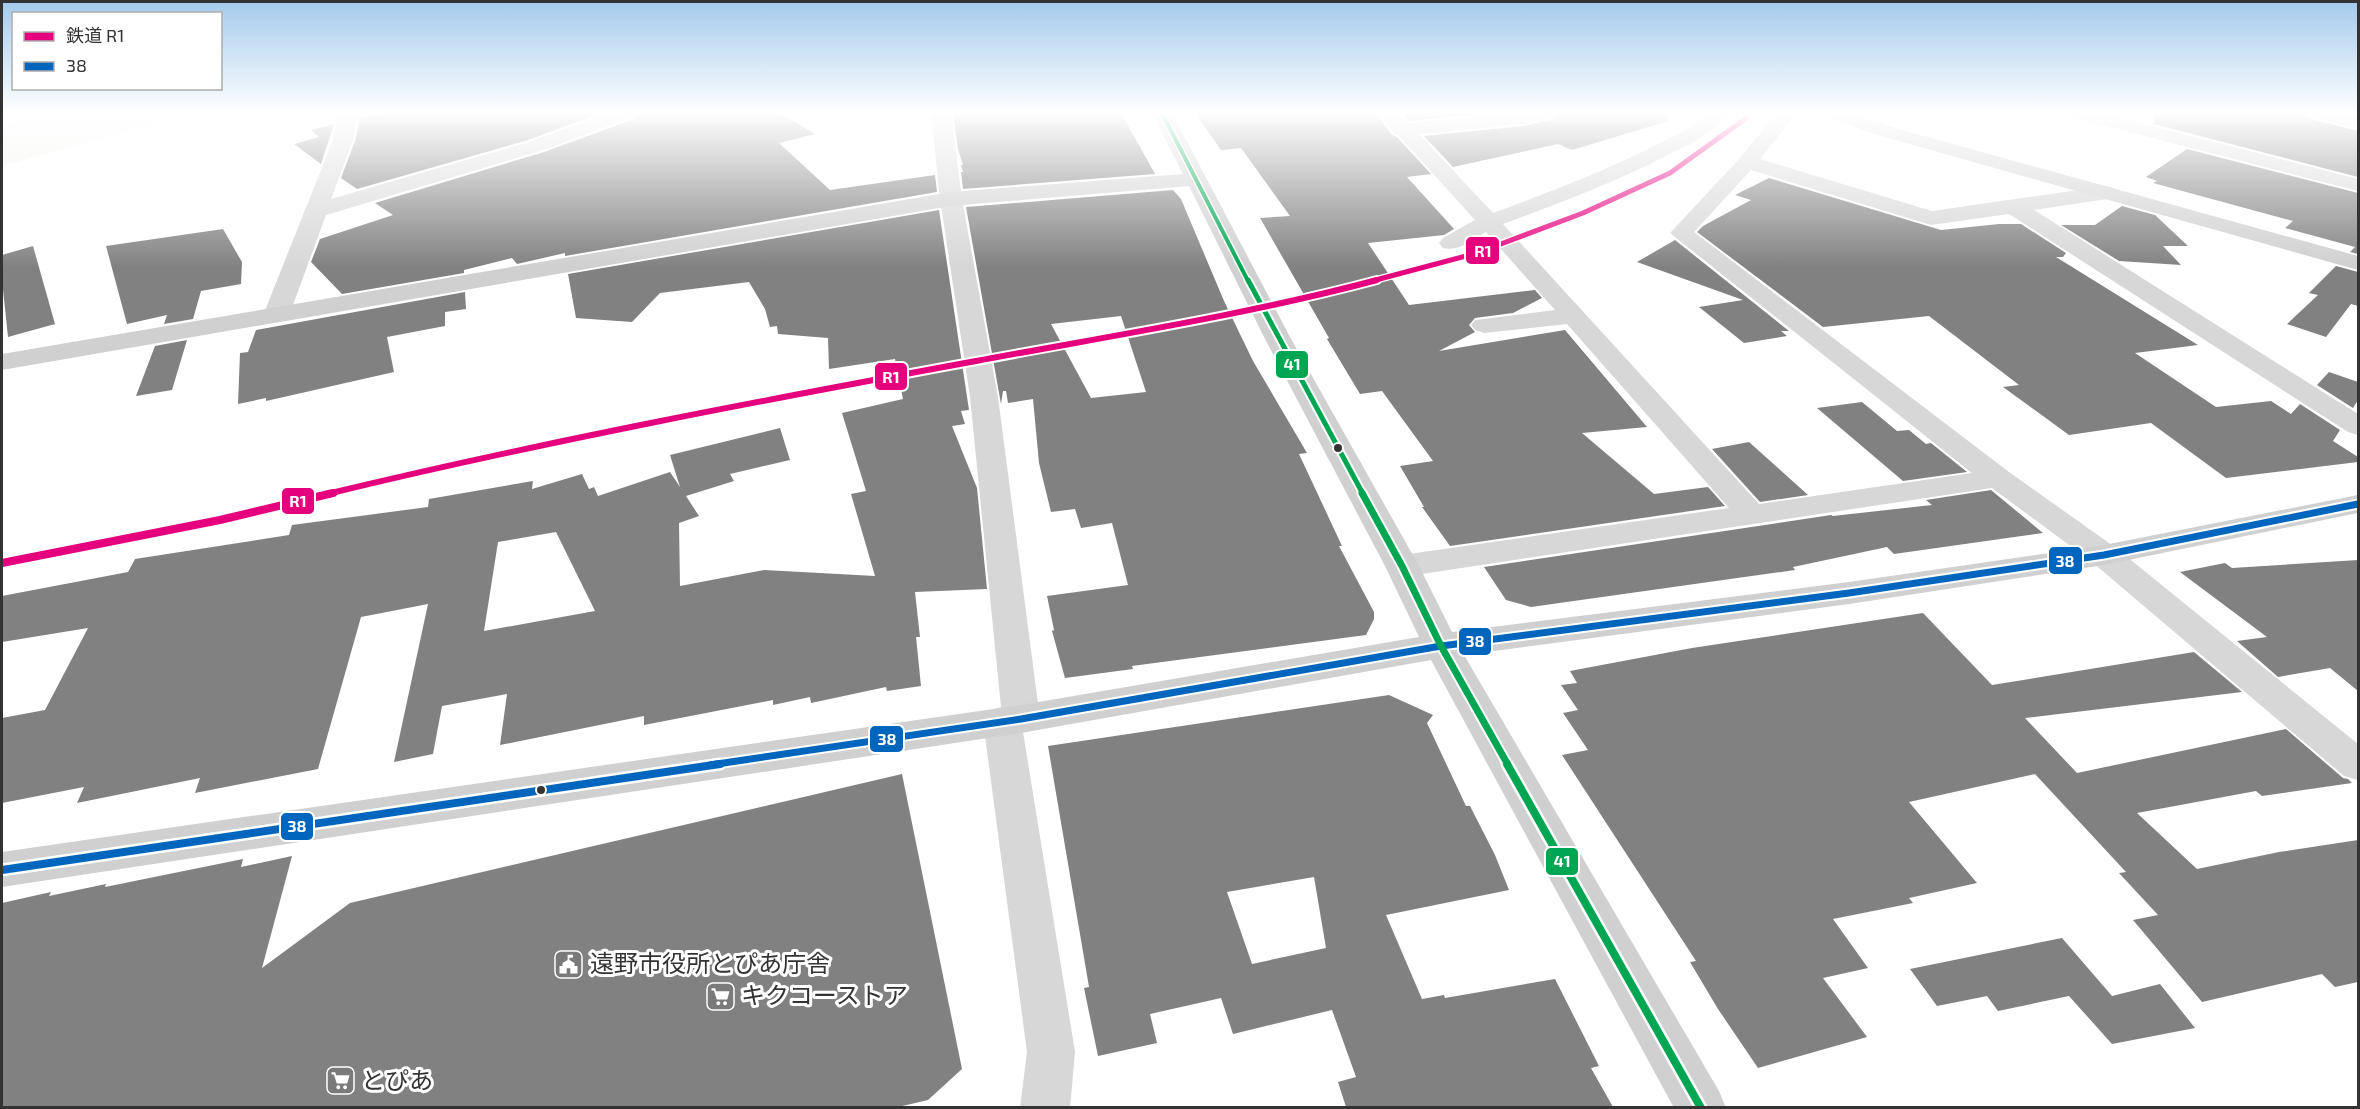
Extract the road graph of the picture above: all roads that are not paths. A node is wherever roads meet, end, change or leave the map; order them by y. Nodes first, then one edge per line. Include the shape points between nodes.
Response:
1 (334, 165) edge
2 (472, 165) edge
3 (947, 165) edge
4 (1188, 165) edge
5 (1434, 165) edge
6 (1632, 165) edge
7 (1745, 165) edge
8 (1757, 165) edge
9 (2003, 165) edge
10 (2279, 165) edge
11 (1195, 179) junction
12 (2358, 185) edge
13 (2106, 194) junction
14 (951, 199) junction
15 (2014, 207) junction
16 (315, 211) junction
17 (1494, 228) junction
18 (1451, 243) dead end
19 (2358, 264) edge
20 (277, 313) junction
21 (1574, 316) junction
22 (1484, 325) dead end
23 (2, 362) edge
24 (2358, 426) edge
25 (1998, 478) junction
26 (2358, 504) edge
27 (1753, 516) junction
28 (2104, 555) junction
29 (1401, 566) junction
30 (1441, 646) junction
31 (1011, 720) junction
32 (2358, 765) edge
33 (2, 870) edge
34 (1045, 1107) edge
35 (1701, 1107) edge

1 - 16 street
2 - 16 street
3 - 14 street
4 - 11 street
5 - 17 street
6 - 17 street
7 - 25 street via 1681,233
8 - 15 street via 1931,218
9 - 13 street
10 - 12 street
11 - 14 street
11 - 29 street
13 - 15 street
13 - 19 street
14 - 20 street
14 - 31 street via 984,397
15 - 24 street
16 - 20 street
17 - 18 street
17 - 21 street
20 - 23 street
21 - 22 street
21 - 27 street
25 - 27 street
25 - 28 street
26 - 28 street
27 - 29 street
28 - 30 street
28 - 32 street
29 - 30 street
30 - 31 street
30 - 35 street
31 - 33 street
31 - 34 street via 1050,1052

